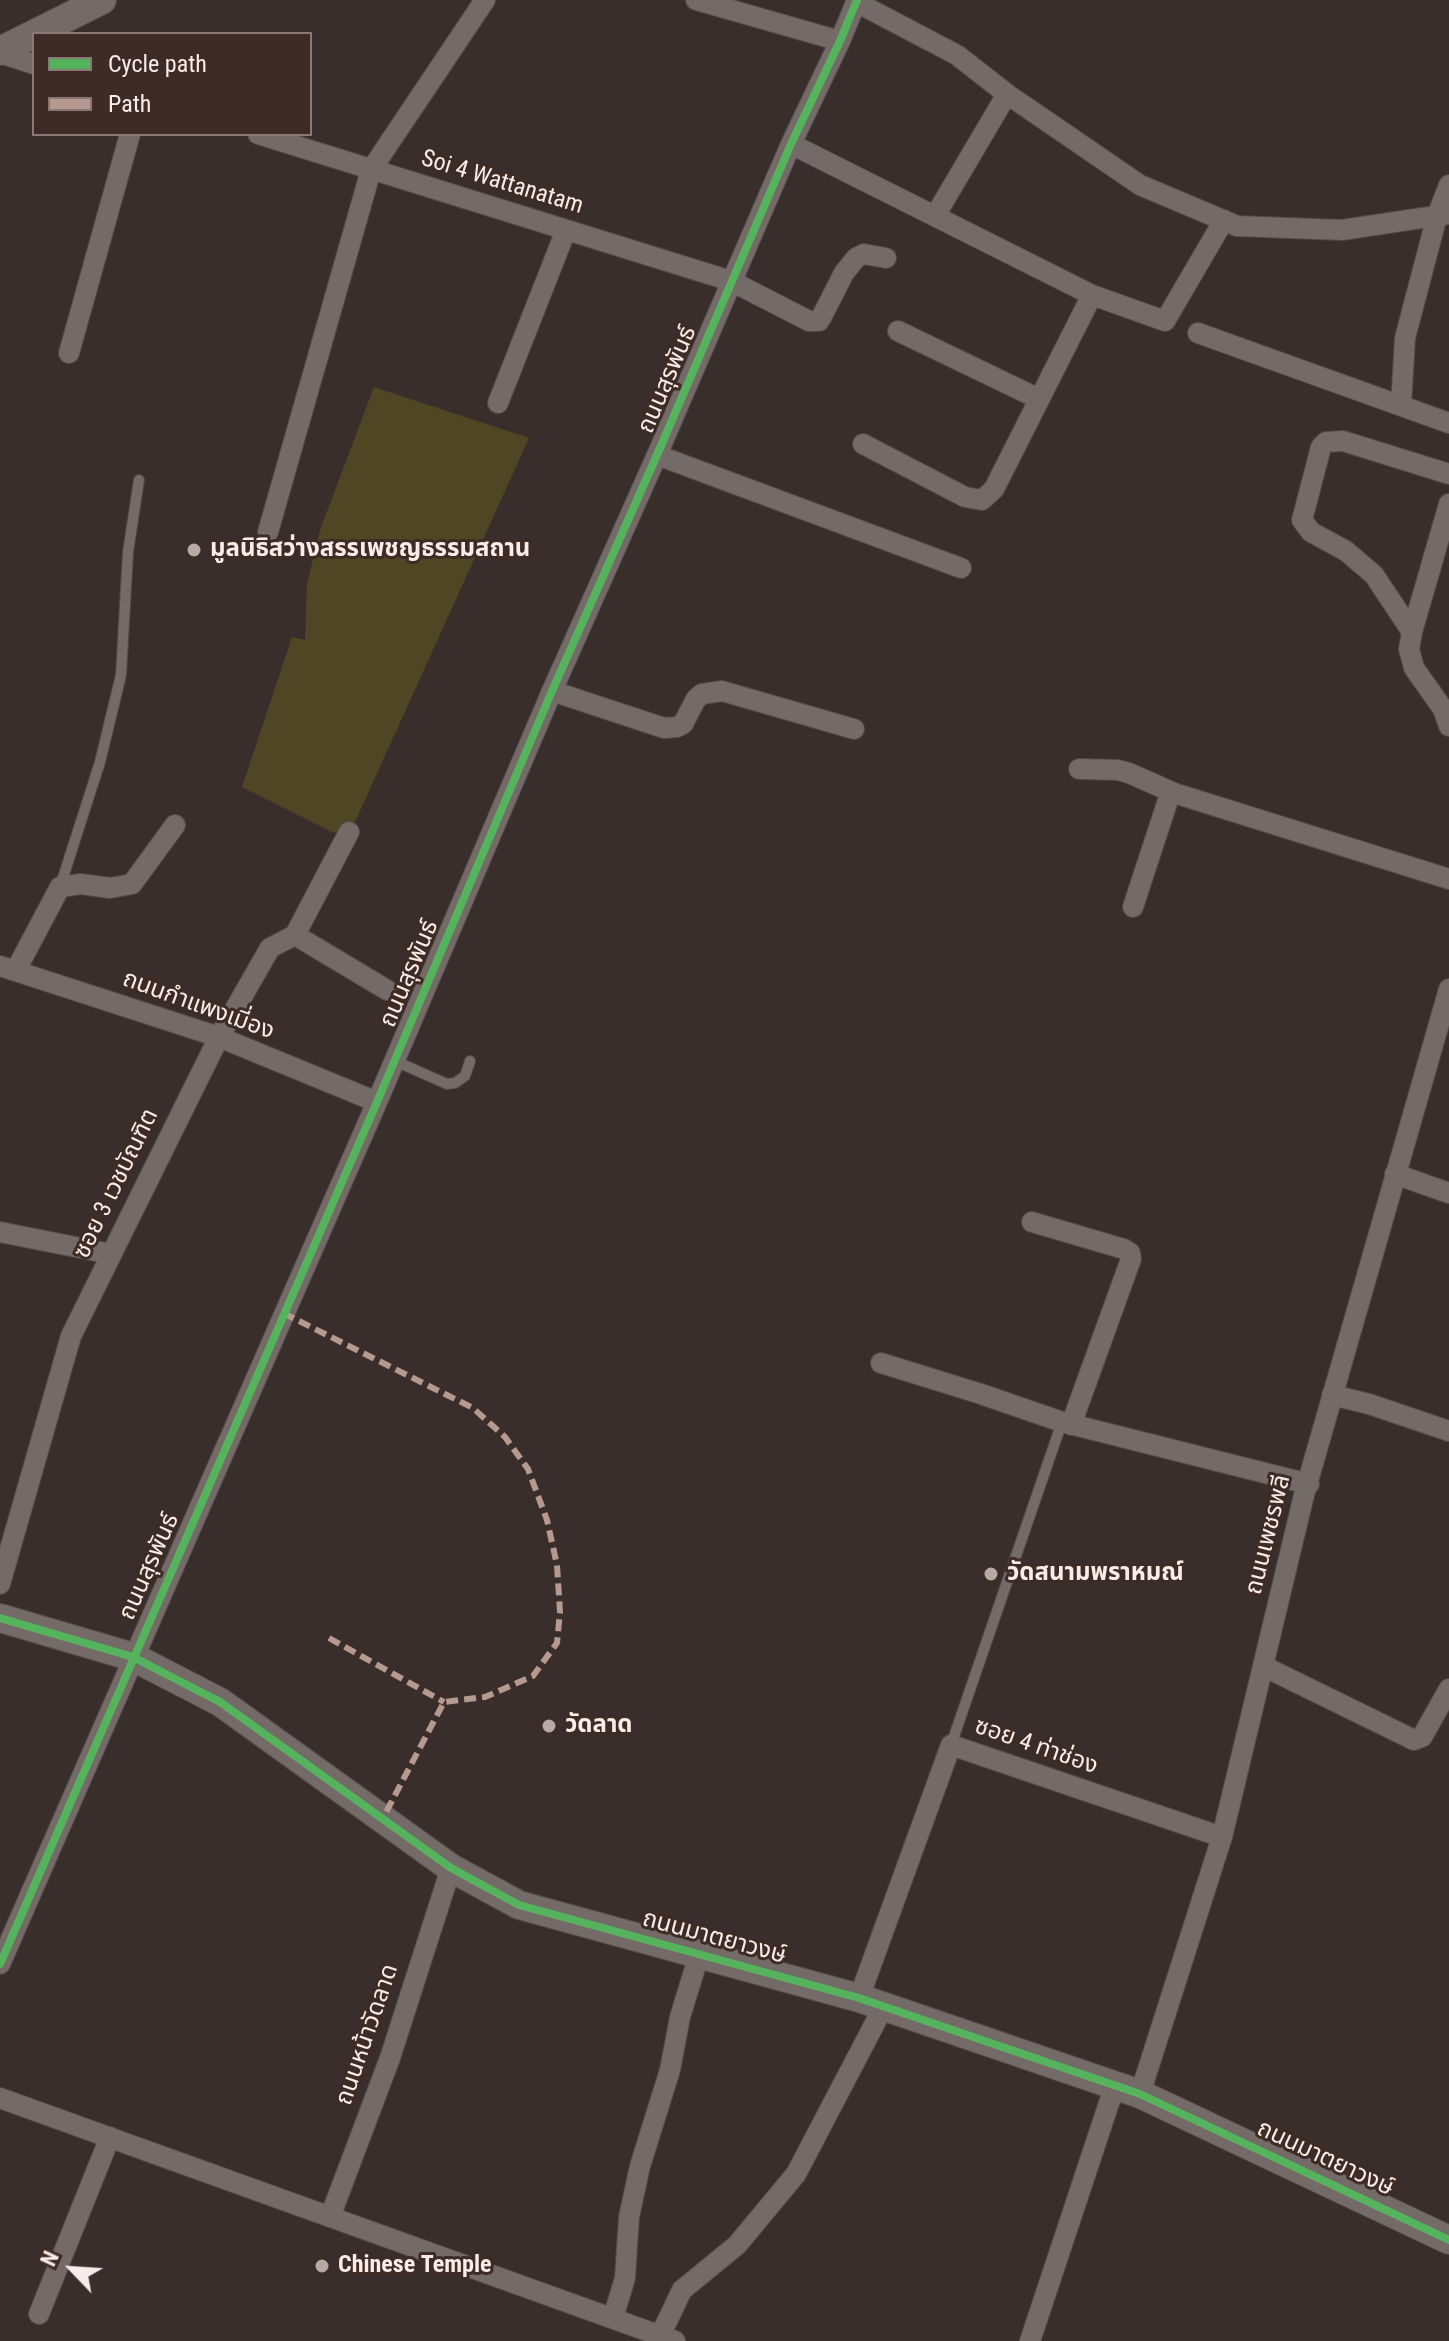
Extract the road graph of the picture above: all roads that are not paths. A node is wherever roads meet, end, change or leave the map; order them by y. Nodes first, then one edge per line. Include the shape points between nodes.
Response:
1 (102, 0) edge
2 (485, 0) edge
3 (696, 0) edge
4 (856, 1) edge
5 (39, 32) edge
6 (32, 36) edge
7 (840, 41) junction
8 (0, 52) edge
9 (32, 63) edge
10 (1007, 94) junction
11 (129, 136) edge
12 (264, 136) edge
13 (791, 144) junction
14 (371, 170) junction
15 (1449, 185) edge
16 (1443, 215) edge
17 (935, 216) junction
18 (1224, 220) junction
19 (566, 230) junction
20 (886, 258) dead end
21 (731, 281) junction
22 (1092, 295) junction
23 (898, 331) dead end
24 (1198, 333) dead end
25 (69, 353) dead end
26 (1039, 399) junction
27 (498, 403) dead end
28 (1401, 406) junction
29 (1449, 423) edge
30 (863, 444) dead end
31 (657, 455) junction
32 (1449, 474) edge
33 (139, 480) dead end
34 (1449, 504) edge
35 (268, 532) dead end
36 (961, 568) dead end
37 (1412, 632) junction
38 (552, 691) junction
39 (1449, 726) edge
40 (854, 729) dead end
41 (1079, 769) dead end
42 (1174, 793) junction
43 (175, 825) dead end
44 (349, 832) dead end
45 (1449, 879) edge
46 (60, 887) junction
47 (1133, 907) dead end
48 (295, 935) junction
49 (8, 968) edge
50 (1449, 989) edge
51 (387, 990) dead end
52 (219, 1037) junction
53 (395, 1061) junction
54 (470, 1061) dead end
55 (377, 1102) junction
56 (1395, 1174) junction
57 (1449, 1193) edge
58 (1032, 1222) dead end
59 (0, 1232) edge
60 (111, 1254) junction
61 (881, 1363) dead end
62 (1332, 1395) junction
63 (1067, 1424) junction
64 (1449, 1431) edge
65 (1309, 1484) junction
66 (0, 1584) edge
67 (0, 1618) edge
68 (133, 1657) junction
69 (1263, 1666) junction
70 (1449, 1689) edge
71 (951, 1745) junction
72 (1222, 1837) junction
73 (451, 1868) junction
74 (699, 1955) junction
75 (0, 1964) edge
76 (872, 2002) junction
77 (1127, 2089) junction
78 (0, 2098) edge
79 (110, 2137) junction
80 (330, 2217) junction
81 (1449, 2240) edge
82 (39, 2314) dead end
83 (613, 2318) junction
84 (667, 2338) edge
85 (1030, 2341) edge

1 - 5 street
2 - 14 street
3 - 7 street
4 - 7 street, ถนนสุรพันธ์
4 - 10 street via 957,55
6 - 8 street
7 - 13 street, ถนนสุรพันธ์
8 - 9 street
10 - 17 street
10 - 18 street via 1140,185
11 - 25 street
12 - 14 street, Soi 4 Wattanatam
13 - 17 street
13 - 21 street, ถนนสุรพันธ์
14 - 19 street, Soi 4 Wattanatam
14 - 35 street
15 - 16 street
16 - 18 street via 1342,230 1237,226
16 - 28 street via 1405,338
17 - 22 street
18 - 22 street via 1165,321
19 - 21 street, Soi 4 Wattanatam
19 - 27 street
20 - 21 street, Soi 4 Wattanatam via 856,258 819,321 809,321
21 - 31 street, ถนนสุรพันธ์
22 - 26 street
23 - 26 street
24 - 28 street
26 - 30 street via 994,489 982,500 965,497
28 - 29 street
31 - 36 street
31 - 38 street, ถนนสุรพันธ์
32 - 37 street via 1343,441 1326,442 1302,520 1311,532 1346,551 1374,575
33 - 46 lane via 128,552 121,675
34 - 37 street
37 - 39 street via 1414,668
38 - 40 street via 664,728 683,724 702,694 722,691
38 - 53 street, ถนนสุรพันธ์
41 - 42 street via 1118,770
42 - 45 street
42 - 47 street
43 - 46 street via 132,884
44 - 48 street
46 - 49 street
48 - 51 street
48 - 52 street, ซอย 3 เวชบัณฑิต via 270,948
49 - 52 street, ถนนกำแพงเมี่อง
50 - 56 street, ถนนเพชรพลี
52 - 55 street, ถนนกำแพงเมี่อง
52 - 60 street, ซอย 3 เวชบัณฑิต
53 - 54 lane via 447,1084 465,1076
53 - 55 street, ถนนสุรพันธ์
55 - 68 street, ถนนสุรพันธ์
56 - 57 street
56 - 62 street, ถนนเพชรพลี
58 - 63 street via 1130,1253
59 - 60 street
60 - 66 street, ซอย 3 เวชบัณฑิต via 71,1336
61 - 63 street
62 - 64 street
62 - 65 street, ถนนเพชรพลี
63 - 65 street
63 - 71 lane
65 - 69 street, ถนนเพชรพลี
67 - 68 street, ถนนมาตยาวงษ์
68 - 73 street, ถนนมาตยาวงษ์ via 220,1702
68 - 75 street, ถนนสุรพันธ์
69 - 70 street via 1414,1740 1422,1737
69 - 72 street, ถนนเพชรพลี
71 - 72 street, ซอย 4 ท่าช่อง
71 - 76 street, ซอย 4 ท่าช่อง
72 - 77 street, ถนนเพชรพลี
73 - 74 street, ถนนมาตยาวงษ์ via 519,1905
73 - 80 street, ถนนหน้าวัดลาด via 390,2058
74 - 76 street, ถนนมาตยาวงษ์
74 - 83 street via 640,2166 629,2217 625,2278
76 - 77 street, ถนนมาตยาวงษ์
76 - 84 street, ซอย 4 ท่าช่อง via 796,2174 737,2245 682,2290
77 - 81 street, ถนนมาตยาวงษ์
77 - 85 street, ถนนเพชรพลี
78 - 79 street
79 - 80 street
79 - 82 street
80 - 83 street
83 - 84 street

